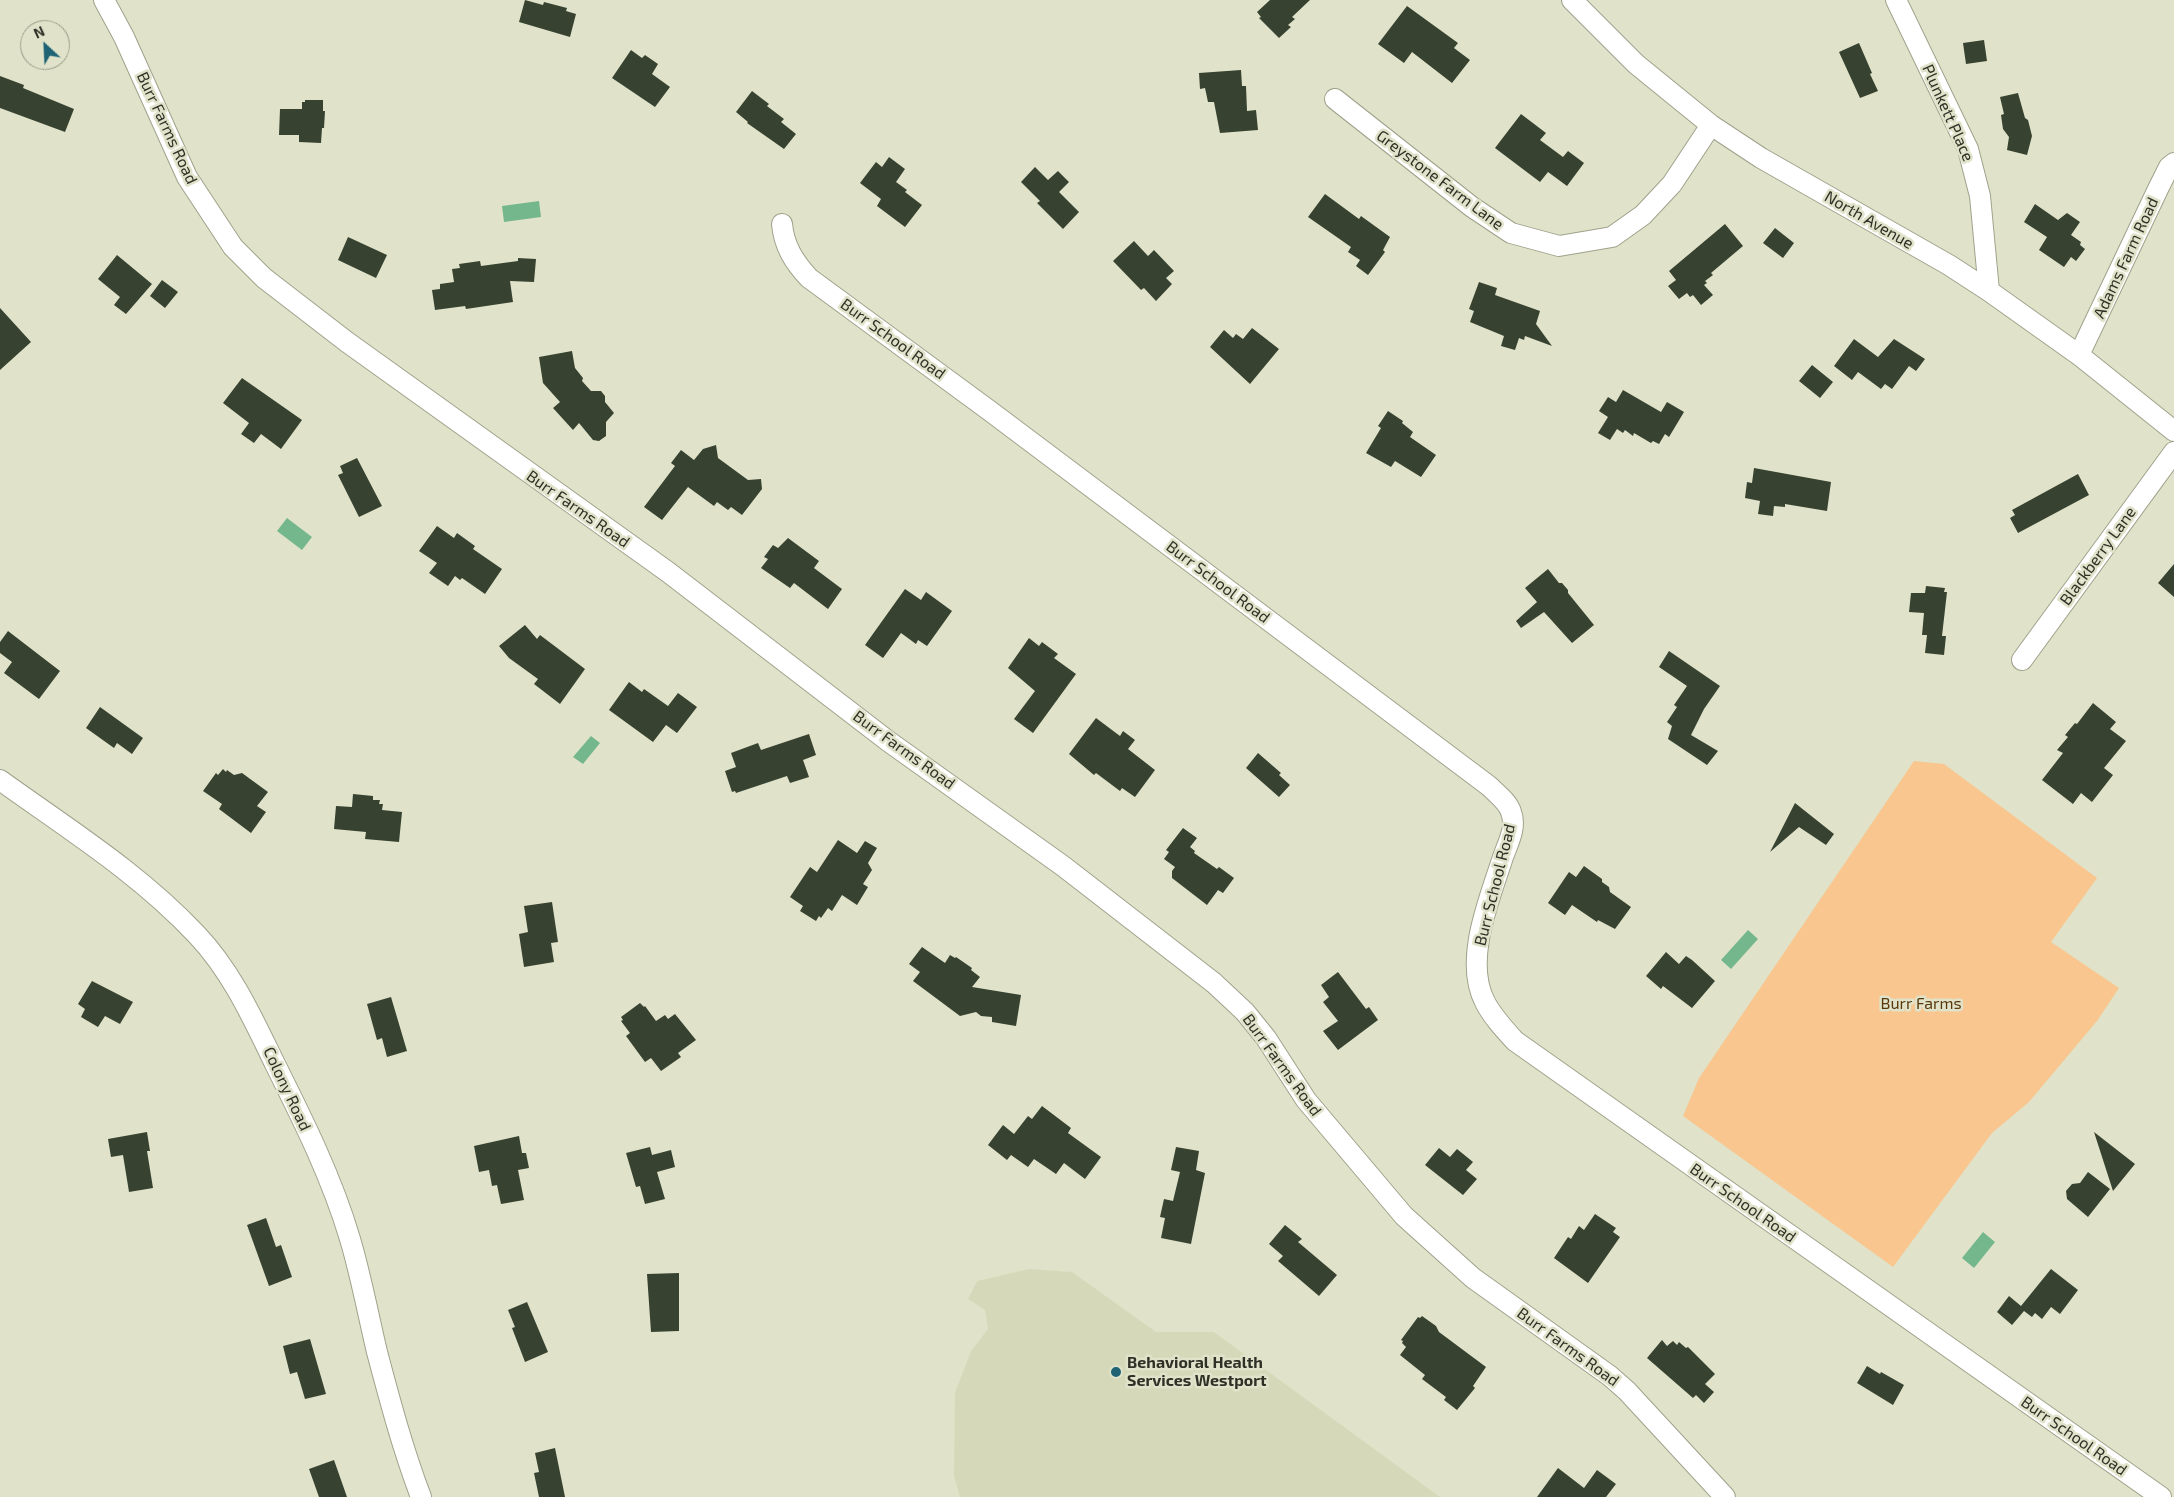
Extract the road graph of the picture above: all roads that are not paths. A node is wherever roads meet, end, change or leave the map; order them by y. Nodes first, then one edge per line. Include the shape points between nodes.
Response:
1 (104, 0) edge
2 (1572, 0) edge
3 (1896, 0) edge
4 (1335, 99) dead end
5 (1711, 125) junction
6 (2174, 163) edge
7 (782, 224) dead end
8 (1989, 291) junction
9 (2080, 355) junction
10 (2174, 431) edge
11 (2174, 452) edge
12 (2022, 660) dead end
13 (0, 780) edge
14 (421, 1497) edge
15 (1725, 1497) edge
16 (2161, 1497) edge

1 - 15 street, Burr Farms Road via 132,53 187,177 234,247 264,278 355,348 668,572 888,741 1063,866 1214,983 1245,1012 1306,1100 1404,1216 1473,1278 1628,1391
2 - 5 street, North Avenue via 1636,64
3 - 8 street, Plunkett Place via 1968,150 1980,196
4 - 5 street, Greystone Farm Lane via 1511,233 1559,246 1612,237 1643,215 1672,184
5 - 8 street, North Avenue via 1761,158
6 - 9 street, Adams Farm Road via 2158,189
7 - 16 street, Burr School Road via 792,257 809,278 1259,612 1489,786 1508,806 1513,828 1486,909 1478,945 1477,973 1485,1002 1515,1041
8 - 9 street, North Avenue
9 - 10 street, North Avenue
11 - 12 street, Blackberry Lane
13 - 14 street, Colony Road via 142,881 197,935 236,986 294,1101 332,1188 350,1239 401,1440

